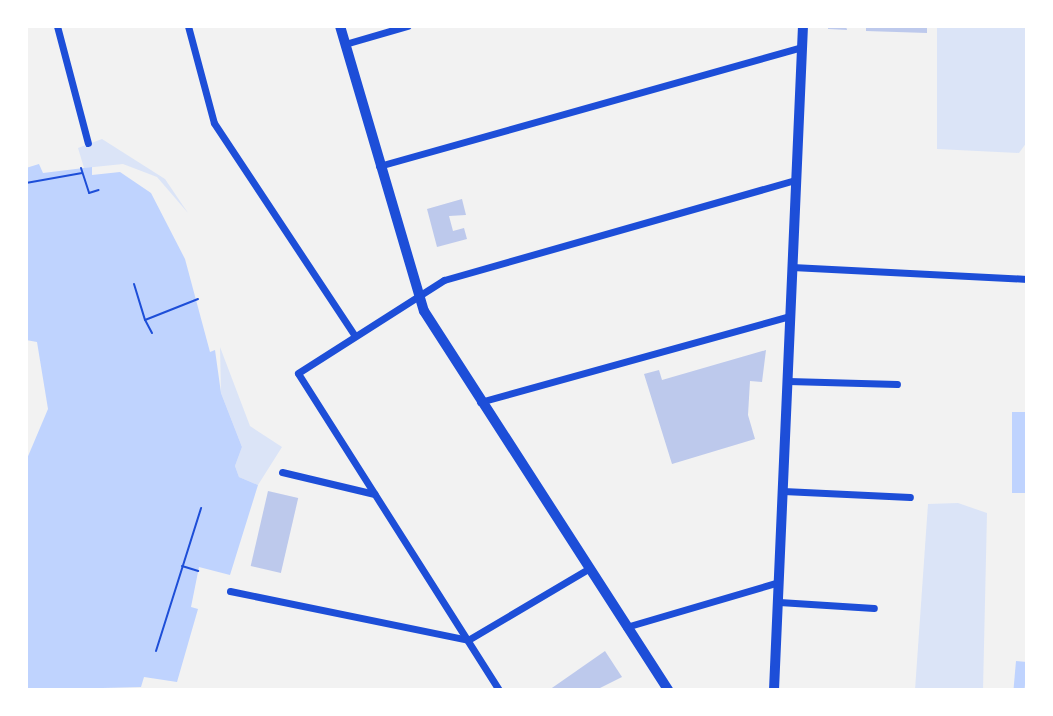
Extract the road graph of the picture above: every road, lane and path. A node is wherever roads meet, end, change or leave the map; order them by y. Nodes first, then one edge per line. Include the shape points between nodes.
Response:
1 (57, 26) edge
2 (188, 26) edge
3 (340, 26) edge
4 (407, 26) edge
5 (803, 26) edge
6 (345, 44) junction
7 (802, 47) junction
8 (88, 143) dead end
9 (379, 166) junction
10 (82, 168) dead end
11 (82, 173) junction
12 (796, 180) junction
13 (26, 183) edge
14 (99, 190) dead end
15 (792, 267) junction
16 (1027, 278) edge
17 (134, 284) dead end
18 (418, 296) junction
19 (198, 299) dead end
20 (790, 316) junction
21 (145, 320) junction
22 (152, 333) dead end
23 (355, 336) junction
24 (788, 381) junction
25 (897, 384) dead end
26 (478, 402) junction
27 (282, 472) dead end
28 (783, 491) junction
29 (374, 494) junction
30 (910, 497) dead end
31 (201, 508) dead end
32 (181, 566) junction
33 (588, 569) junction
34 (198, 571) dead end
35 (779, 582) junction
36 (230, 591) dead end
37 (779, 602) junction
38 (874, 608) dead end
39 (626, 627) junction
40 (468, 640) junction
41 (156, 651) dead end
42 (499, 690) edge
43 (668, 690) edge
44 (774, 690) edge

1 - 8 street
2 - 23 street via 214,123
3 - 6 main road
4 - 6 street
5 - 7 main road
6 - 9 main road
7 - 9 street
7 - 12 main road
9 - 18 main road
10 - 11 path
11 - 13 path
11 - 14 path via 89,193
12 - 15 main road
12 - 18 street via 444,280
15 - 16 street
15 - 20 main road
17 - 21 path
18 - 23 street
18 - 26 main road
19 - 21 path
20 - 24 main road
20 - 26 street
21 - 22 path
23 - 29 street via 298,373
24 - 25 street
24 - 28 main road
26 - 33 main road
27 - 29 street
28 - 30 street
28 - 35 main road
29 - 40 street
31 - 32 path
32 - 34 path
32 - 41 path
33 - 39 main road
33 - 40 street
35 - 37 main road
35 - 39 street
36 - 40 street
37 - 38 street
37 - 44 main road
39 - 43 main road
40 - 42 street

